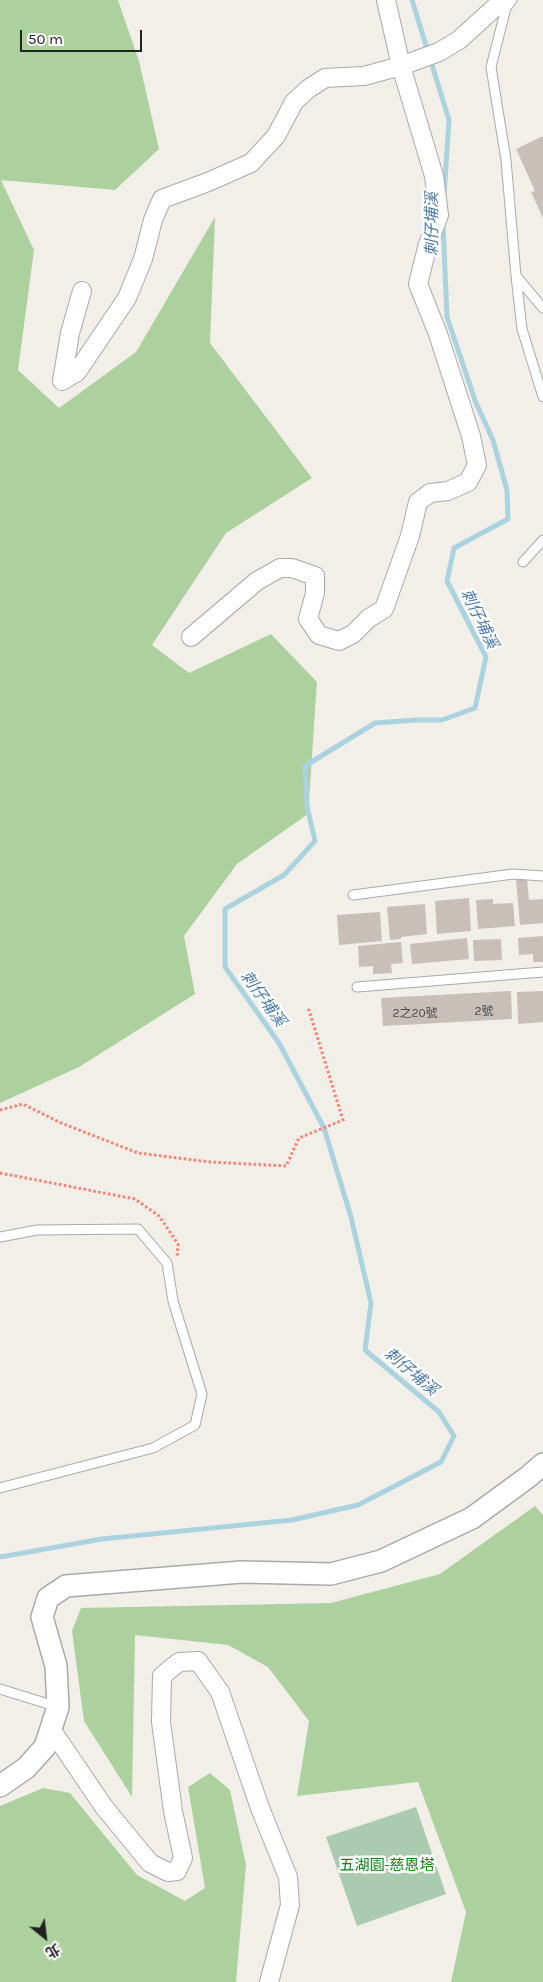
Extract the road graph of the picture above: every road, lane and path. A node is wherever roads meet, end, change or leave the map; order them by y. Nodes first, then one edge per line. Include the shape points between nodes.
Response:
1 (386, 0) edge
2 (503, 0) edge
3 (512, 0) edge
4 (401, 66) junction
5 (516, 276) junction
6 (82, 291) dead end
7 (543, 308) edge
8 (543, 397) edge
9 (543, 540) edge
10 (523, 562) dead end
11 (191, 637) dead end
12 (543, 876) edge
13 (352, 895) dead end
14 (543, 972) edge
15 (357, 988) dead end
16 (308, 1007) dead end
17 (0, 1110) edge
18 (0, 1173) edge
19 (0, 1237) edge
20 (167, 1263) junction
21 (543, 1464) edge
22 (0, 1488) edge
23 (1, 1689) edge
24 (58, 1707) junction
25 (51, 1729) junction
26 (0, 1786) edge
27 (269, 1982) edge

1 - 4 street
2 - 4 street via 459,40 439,52
3 - 5 lane via 506,8 491,67 506,160
4 - 6 street via 364,76 325,78 294,102 276,136 251,163 162,199 127,298 77,372 62,381 70,333
4 - 11 street via 434,176 439,215 418,284 438,334 471,436 477,465 468,482 448,491 430,493 418,502 410,536 384,609 353,634 339,641 319,635 308,619 315,593 315,576 292,568 280,568 256,581
5 - 7 lane
5 - 8 lane via 522,329
9 - 10 lane
12 - 13 lane via 513,874
14 - 15 lane
16 - 17 path via 343,1120 299,1138 286,1166 210,1162 138,1153 61,1123 24,1104
18 - 20 path via 135,1199 159,1216 178,1244 177,1260
19 - 20 lane via 37,1230 138,1229
20 - 22 lane via 173,1301 202,1394 195,1425 153,1448
21 - 24 street via 472,1518 381,1561 331,1574 242,1572 66,1586 48,1598 42,1617 56,1666
23 - 24 lane
24 - 25 street
25 - 26 street via 45,1747 26,1768
25 - 27 street via 104,1807 150,1863 168,1872 177,1871 183,1858 161,1722 162,1676 179,1662 198,1660 220,1692 288,1877 290,1905

